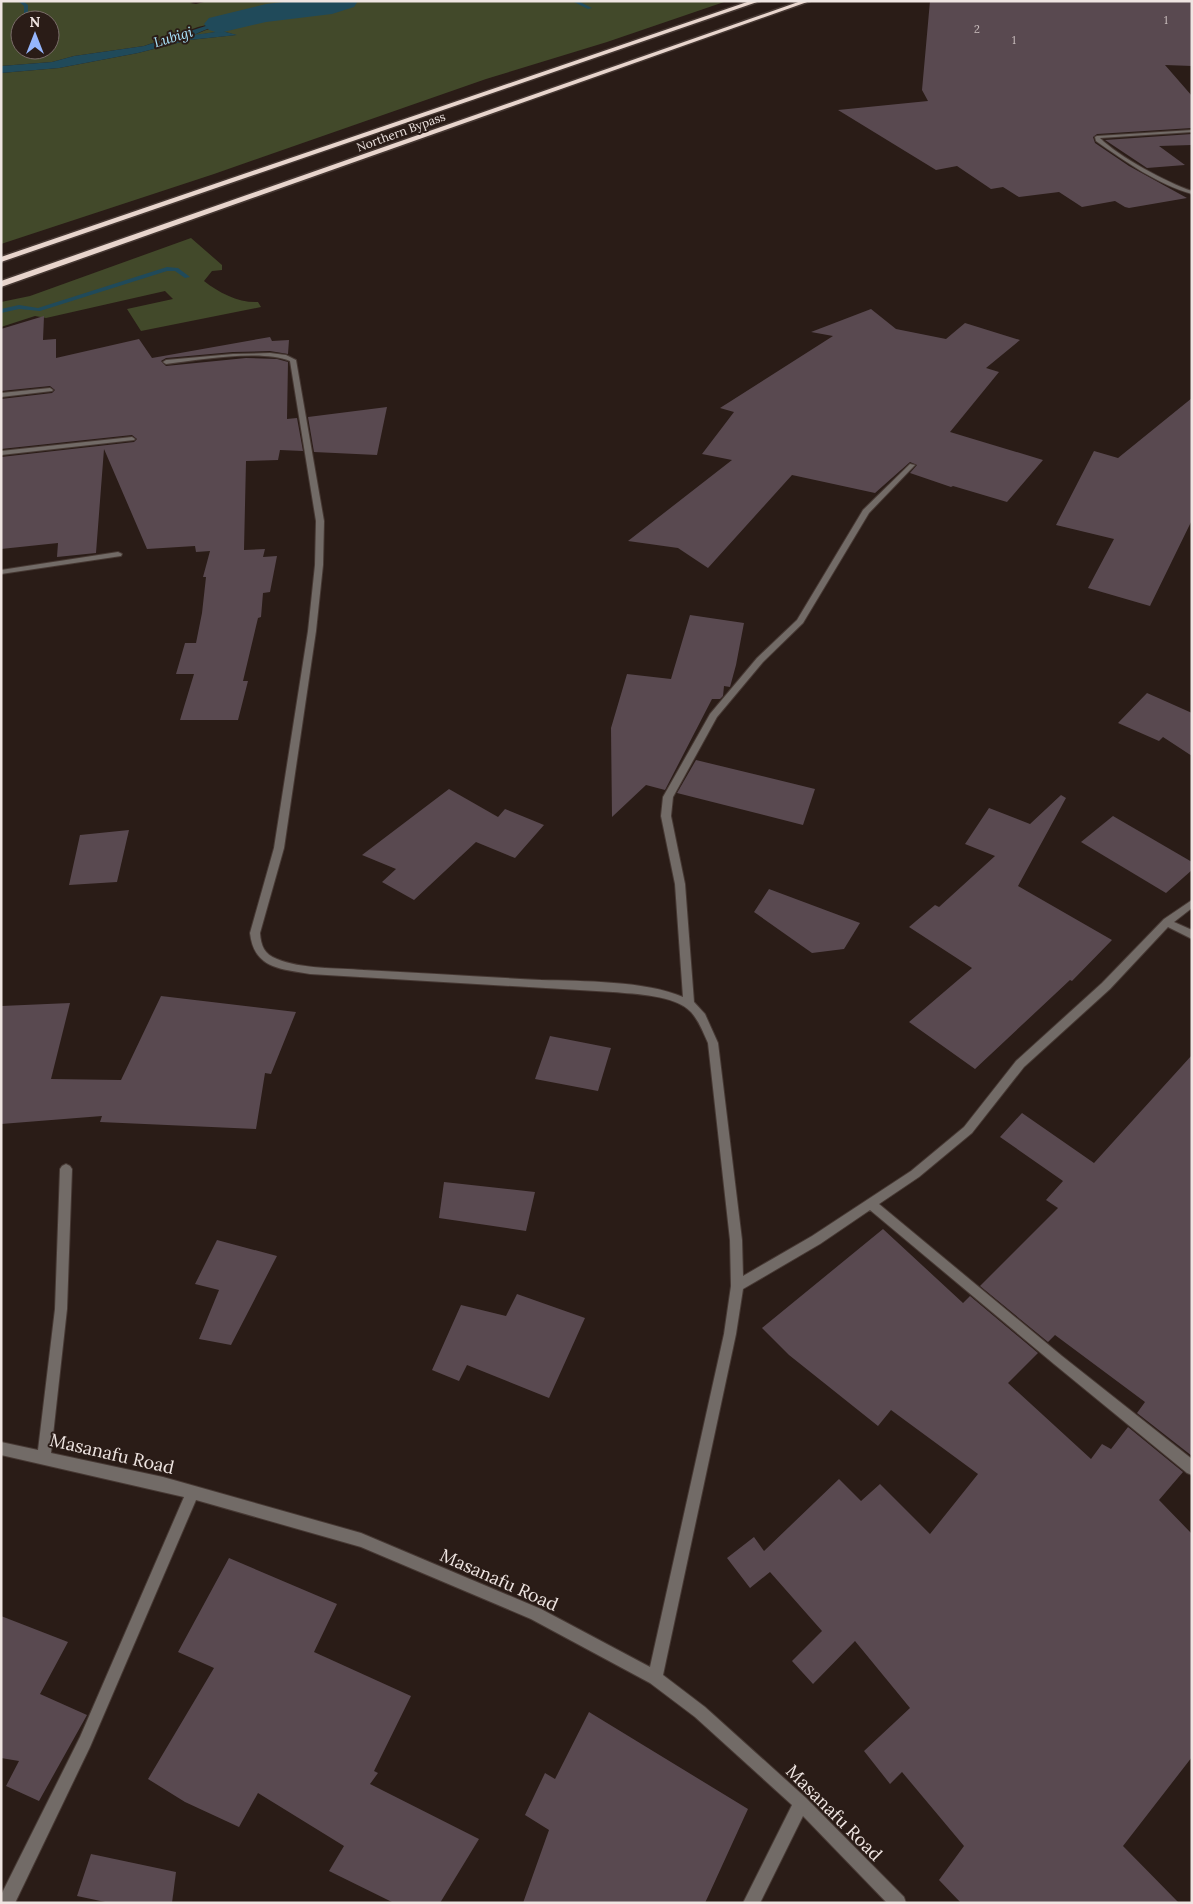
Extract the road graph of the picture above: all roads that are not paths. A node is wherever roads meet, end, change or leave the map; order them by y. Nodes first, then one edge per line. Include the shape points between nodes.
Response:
1 (757, 1) edge
2 (807, 1) edge
3 (1192, 131) edge
4 (1192, 193) edge
5 (1, 260) edge
6 (1, 284) edge
7 (166, 362) dead end
8 (50, 390) dead end
9 (1, 395) edge
10 (132, 438) dead end
11 (1, 453) edge
12 (912, 465) dead end
13 (118, 554) dead end
14 (1, 572) edge
15 (1192, 903) edge
16 (1166, 922) junction
17 (1192, 935) edge
18 (689, 1005) junction
19 (66, 1169) dead end
20 (871, 1204) junction
21 (736, 1286) junction
22 (1, 1448) edge
23 (44, 1458) junction
24 (1192, 1468) edge
25 (193, 1492) junction
26 (655, 1678) junction
27 (801, 1804) junction
28 (6, 1903) edge
29 (751, 1903) edge
30 (898, 1903) edge

1 - 5 highway, Northern Bypass
2 - 6 highway, Northern Bypass
3 - 4 street via 1097,136 1107,147 1165,182
7 - 18 street via 268,355 288,356 293,360 320,521 312,631 279,848 255,933 260,955 276,964 310,970 595,987 670,997
8 - 9 street
10 - 11 street
12 - 18 street via 866,512 800,621 760,660 713,716 668,797 666,816 680,884
13 - 14 street
15 - 16 street
16 - 17 street
16 - 20 street via 1106,986 1020,1064 968,1130 915,1174
18 - 21 street via 703,1020 713,1043 736,1240
19 - 23 street via 61,1309
20 - 21 street
20 - 24 street
21 - 26 street via 728,1343
22 - 23 street, Masanafu Road
23 - 25 street, Masanafu Road
25 - 26 street, Masanafu Road via 361,1540 536,1614
25 - 28 street via 85,1742
26 - 27 street, Masanafu Road via 700,1712
27 - 29 street
27 - 30 street, Masanafu Road

